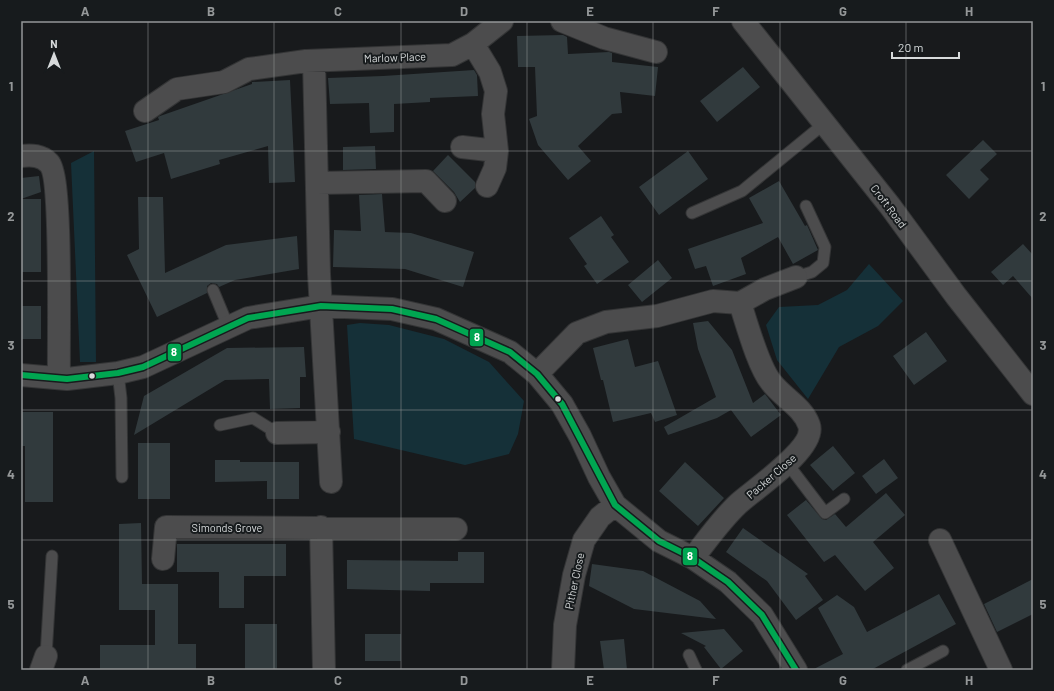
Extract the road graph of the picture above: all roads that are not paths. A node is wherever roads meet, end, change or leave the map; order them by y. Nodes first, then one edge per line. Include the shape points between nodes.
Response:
1 (502, 21) edge
2 (562, 21) edge
3 (743, 21) edge
4 (473, 44) junction
5 (656, 52) dead end
6 (314, 61) junction
7 (145, 111) dead end
8 (825, 123) junction
9 (462, 147) dead end
10 (497, 151) junction
11 (21, 156) edge
12 (317, 183) junction
13 (487, 186) dead end
14 (445, 201) dead end
15 (806, 206) dead end
16 (692, 214) dead end
17 (796, 277) joint
18 (214, 290) dead end
19 (740, 303) junction
20 (321, 306) junction
21 (228, 326) junction
22 (118, 372) junction
23 (537, 374) junction
24 (21, 375) edge
25 (58, 378) junction
26 (1033, 394) edge
27 (220, 425) dead end
28 (329, 432) junction
29 (277, 433) joint
30 (787, 463) junction
31 (122, 477) dead end
32 (331, 482) dead end
33 (844, 499) dead end
34 (615, 505) junction
35 (321, 528) junction
36 (456, 529) dead end
37 (940, 540) dead end
38 (52, 556) dead end
39 (692, 558) junction
40 (162, 559) dead end
41 (943, 651) dead end
42 (689, 655) dead end
43 (43, 663) edge
44 (324, 670) edge
45 (563, 670) edge
46 (696, 670) edge
47 (796, 670) edge
48 (907, 670) edge
49 (1001, 670) edge

1 - 4 street, Marlow Place
2 - 5 street via 604,38
3 - 8 street, Croft Road
4 - 6 street, Marlow Place via 452,55
4 - 10 street via 490,72 496,91 493,114
6 - 7 street, Marlow Place via 249,69 224,82 177,89
6 - 12 street
8 - 16 lane via 742,191
8 - 26 street, Croft Road
9 - 10 street
10 - 13 street via 495,168
11 - 25 street via 35,155 50,164 55,180 58,236
12 - 14 street via 426,181
12 - 20 street
15 - 17 lane via 825,247 823,263 812,272
17 - 19 street via 765,289
18 - 21 lane
19 - 23 street via 713,300 657,316 606,322 578,333
19 - 30 street, Packer Close via 770,382 803,415 810,427 808,439
20 - 21 street via 248,318
20 - 23 street via 392,309 436,319 510,352
20 - 28 street
21 - 22 street via 143,366
22 - 25 street
22 - 31 lane via 121,398
23 - 34 street via 562,404
24 - 25 street
27 - 29 lane via 253,418
28 - 29 street
28 - 32 street
30 - 33 lane via 825,513
30 - 39 street, Packer Close via 737,505
34 - 39 street via 659,541
34 - 45 street, Pither Close via 600,517 584,540 574,575 565,625
35 - 36 street, Simonds Grove
35 - 40 street, Simonds Grove via 166,527
35 - 44 street
37 - 49 street
38 - 43 lane
39 - 47 street via 728,582 762,615
41 - 48 lane
42 - 46 lane

